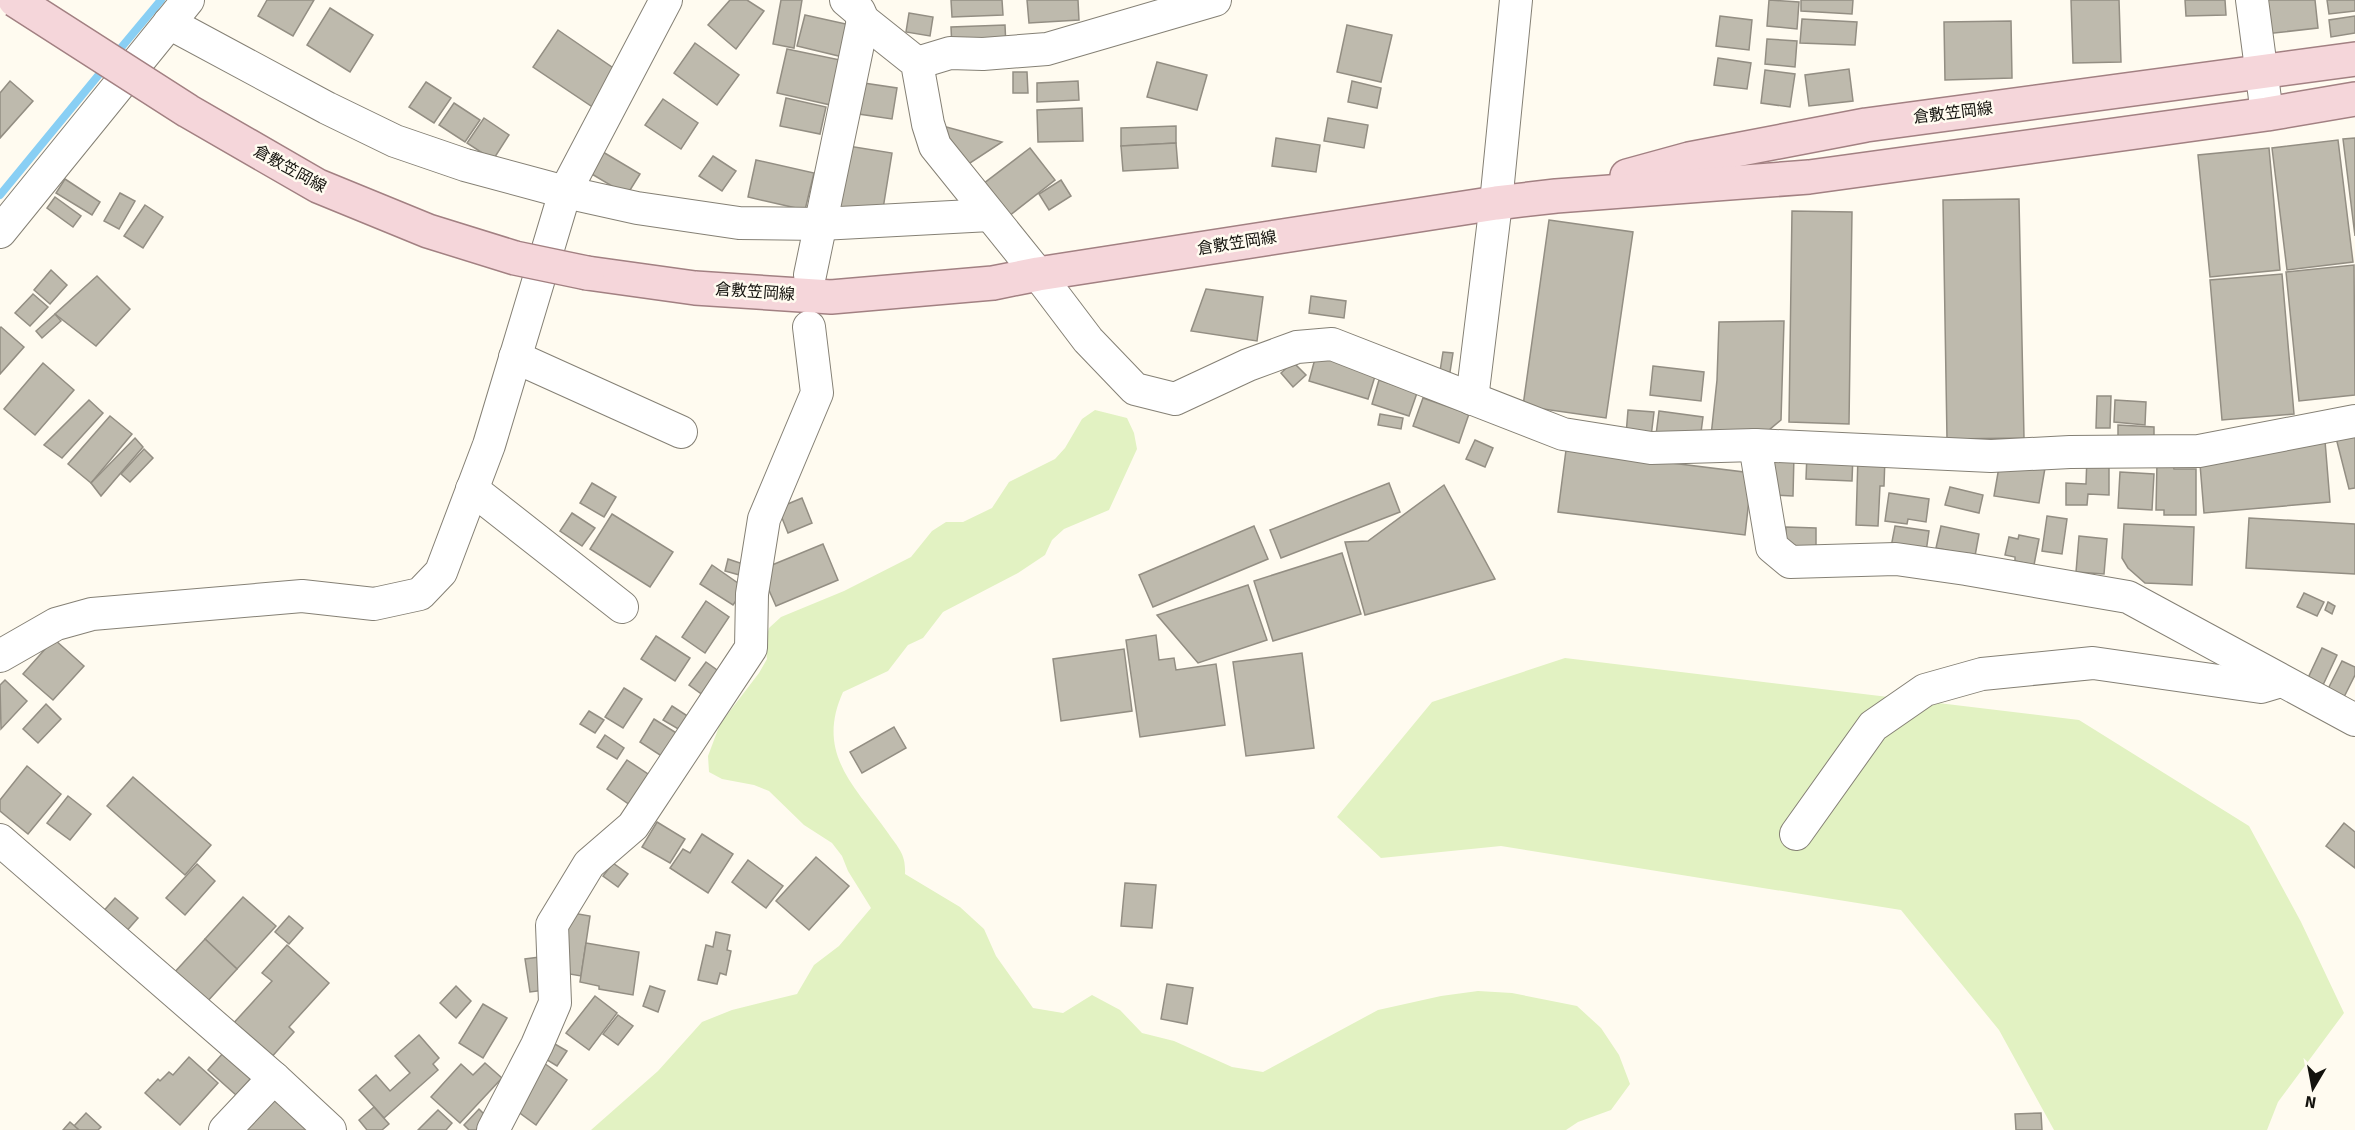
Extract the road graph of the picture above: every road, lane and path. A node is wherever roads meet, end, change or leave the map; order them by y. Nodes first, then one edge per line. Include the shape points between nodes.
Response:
1 (15, 0) edge
2 (666, 0) edge
3 (1215, 0) edge
4 (1516, 0) edge
5 (2252, 0) edge
6 (858, 8) edge
7 (179, 11) edge
8 (2355, 59) edge
9 (917, 63) junction
10 (2260, 73) junction
11 (2355, 99) edge
12 (2266, 114) junction
13 (565, 192) junction
14 (1556, 196) junction
15 (1496, 203) junction
16 (990, 215) junction
17 (821, 224) junction
18 (0, 232) edge
19 (1038, 274) junction
20 (810, 275) dead end
21 (808, 327) dead end
22 (515, 357) junction
23 (1472, 399) junction
24 (2355, 421) edge
25 (681, 432) dead end
26 (1755, 445) junction
27 (472, 489) junction
28 (622, 607) dead end
29 (0, 656) edge
30 (2281, 681) junction
31 (2355, 720) edge
32 (1796, 834) dead end
33 (0, 840) edge
34 (274, 1078) junction
35 (225, 1130) edge
36 (330, 1130) edge
37 (493, 1130) edge

1 - 19 main road, 倉敷笠岡線, bridge via 188,111 318,186 428,231 515,258 695,288 831,297 993,283
2 - 13 street
3 - 9 street via 1047,48 951,53
4 - 15 street
5 - 10 street
6 - 9 street
6 - 17 street
7 - 13 street via 327,108 395,141
7 - 18 street
8 - 10 main road, 倉敷笠岡線
9 - 16 street via 935,146
10 - 12 street
10 - 14 main road, 倉敷笠岡線 via 1866,125 1689,159
11 - 12 main road, 倉敷笠岡線
12 - 14 main road, 倉敷笠岡線 via 1809,177
13 - 17 street via 637,208 738,223
13 - 22 street
14 - 15 main road, 倉敷笠岡線
15 - 19 main road, 倉敷笠岡線
15 - 23 street
16 - 17 street
16 - 19 street
17 - 20 street
19 - 23 street via 1088,340 1135,389 1175,399 1297,347 1332,344
21 - 37 street via 817,393 764,519 752,594 752,648 633,826 589,864 552,925 555,1003
22 - 25 street
22 - 27 street
23 - 26 street via 1574,436 1651,448
24 - 26 street via 2199,451 1991,456
26 - 30 street via 1773,547 1790,562 1896,560 2128,597
27 - 28 street
27 - 29 street via 441,572 420,594 374,604 302,596 92,614 56,624
30 - 31 street
30 - 32 street via 2261,687 2093,663 1982,674 1925,690 1873,726
33 - 34 street
34 - 35 street
34 - 36 street

